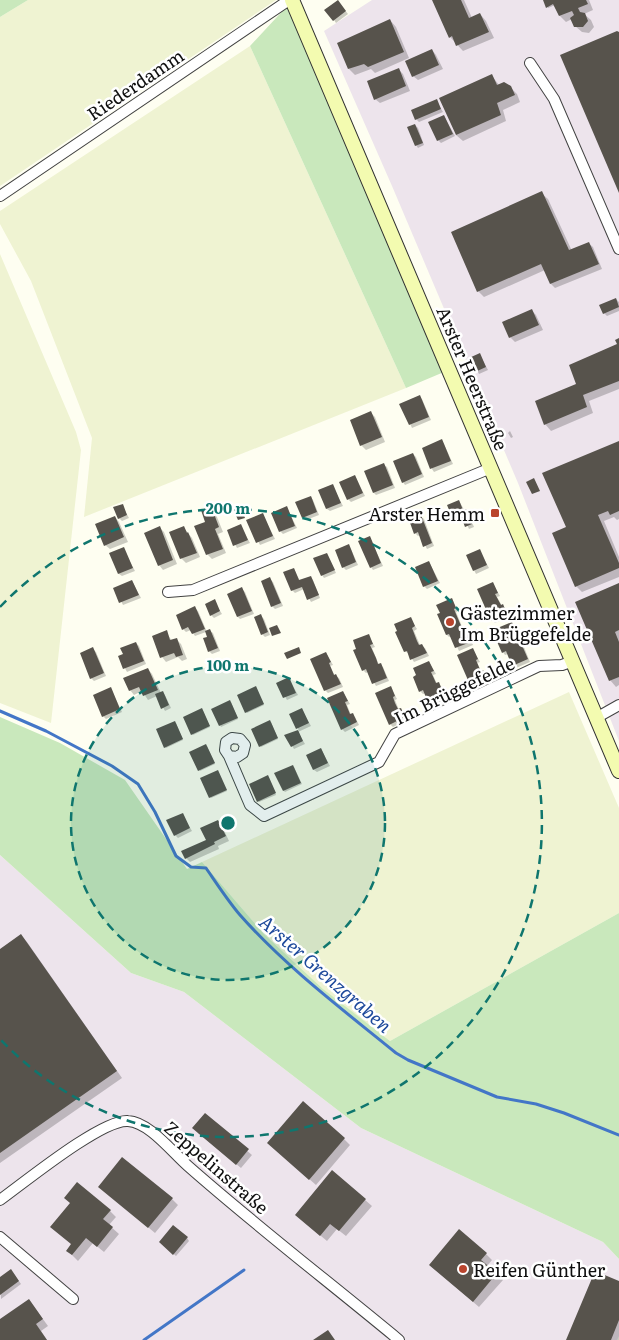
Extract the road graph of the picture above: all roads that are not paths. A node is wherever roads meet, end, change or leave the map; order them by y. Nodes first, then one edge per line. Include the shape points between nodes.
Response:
1 (290, 0) edge
2 (530, 63) dead end
3 (0, 196) edge
4 (619, 249) edge
5 (491, 468) junction
6 (168, 592) dead end
7 (573, 661) junction
8 (619, 705) edge
9 (596, 718) junction
10 (229, 756) dead end
11 (619, 771) edge
12 (0, 1200) edge
13 (0, 1237) edge
14 (73, 1299) dead end
15 (399, 1340) edge

1 - 3 street, Riederdamm
1 - 5 street, Arster Heerstraße
2 - 4 street via 554,99
5 - 6 street via 193,590
5 - 7 street, Arster Heerstraße
7 - 9 street, Arster Heerstraße
7 - 10 street, Im Brüggefelde via 540,666 395,734 379,762 264,816 250,805
8 - 9 street
9 - 11 street, Arster Heerstraße
12 - 15 street, Zeppelinstraße via 96,1131 115,1122 128,1120 138,1123
13 - 14 street

